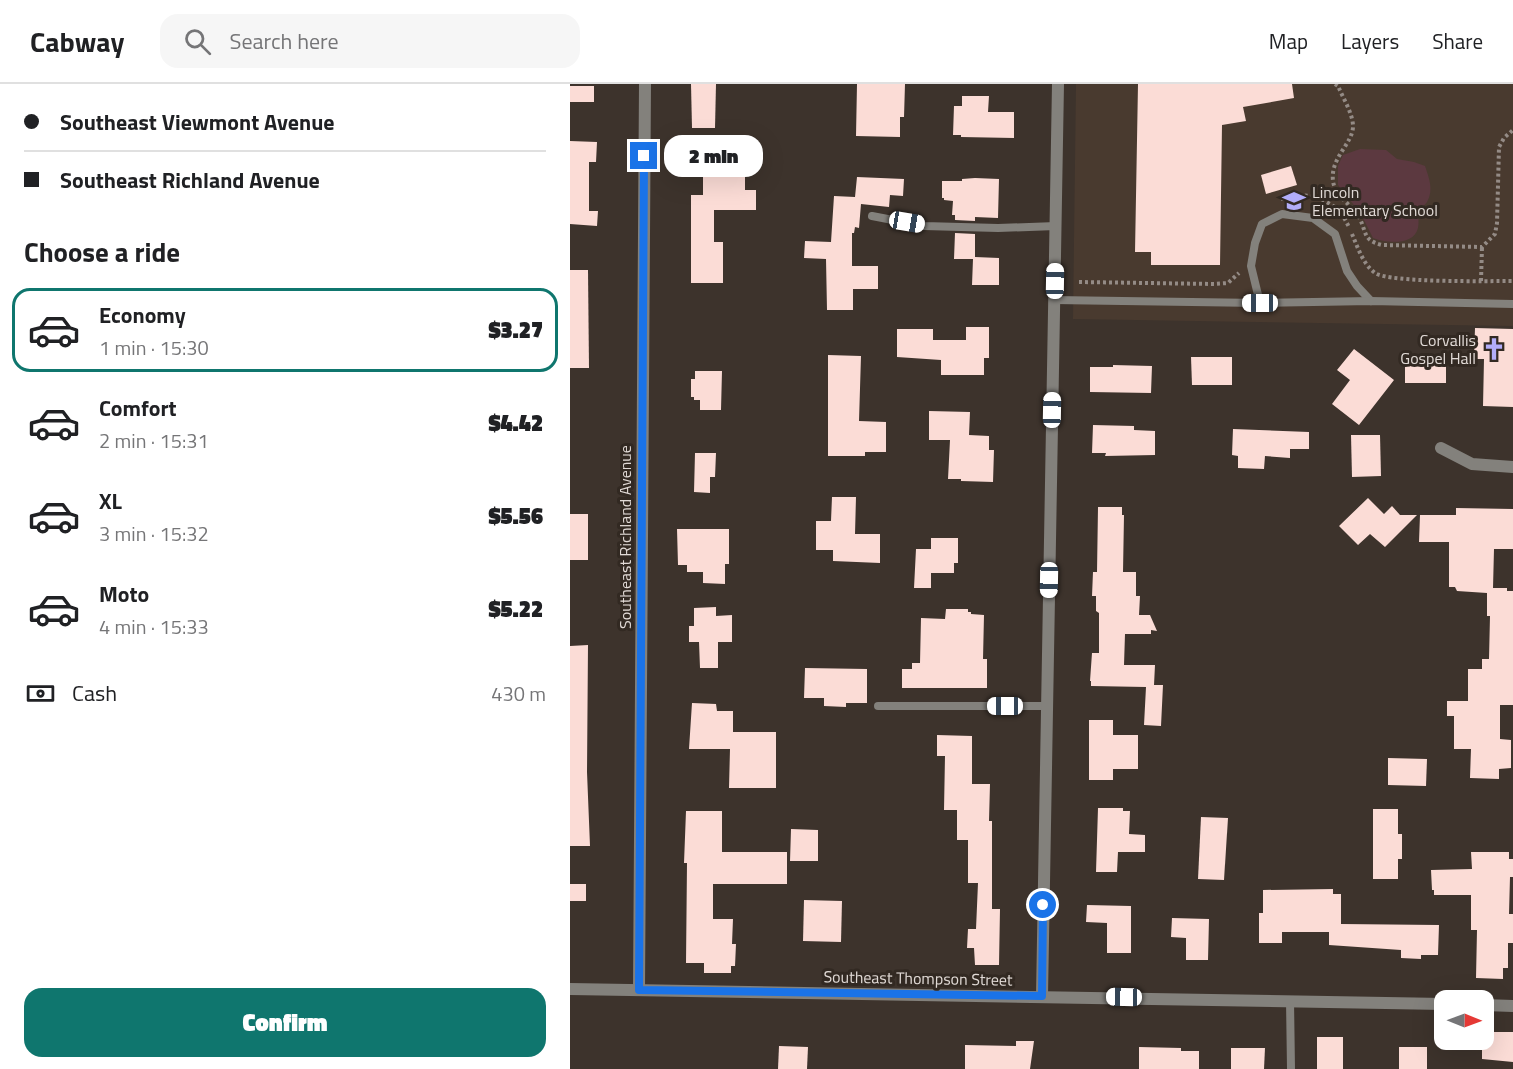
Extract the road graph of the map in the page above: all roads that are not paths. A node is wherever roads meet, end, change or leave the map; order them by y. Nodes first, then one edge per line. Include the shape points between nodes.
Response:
1 (645, 84) edge
2 (1058, 84) edge
3 (872, 216) dead end
4 (1056, 226) junction
5 (1054, 300) junction
6 (1371, 302) junction
7 (1260, 303) junction
8 (1513, 304) edge
9 (1441, 448) dead end
10 (1513, 466) edge
11 (878, 706) dead end
12 (1047, 706) junction
13 (570, 989) edge
14 (639, 990) junction
15 (1042, 996) junction
16 (1290, 1000) junction
17 (1434, 1004) edge
18 (1494, 1005) edge
19 (1513, 1006) edge
20 (1291, 1069) edge

1 - 14 street, Southeast Richland Avenue
2 - 4 street
3 - 4 lane via 924,226
4 - 5 street
5 - 7 lane
5 - 12 street
6 - 7 lane
6 - 7 lane via 1347,271 1335,234 1313,218 1282,214 1262,224 1255,243 1251,266
6 - 8 lane
9 - 10 street via 1472,464
11 - 12 lane
12 - 15 street
13 - 14 street, Southeast Thompson Street
14 - 15 street, Southeast Thompson Street
15 - 16 street, Southeast Thompson Street
16 - 17 street, Southeast Thompson Street
16 - 20 lane
18 - 19 street

